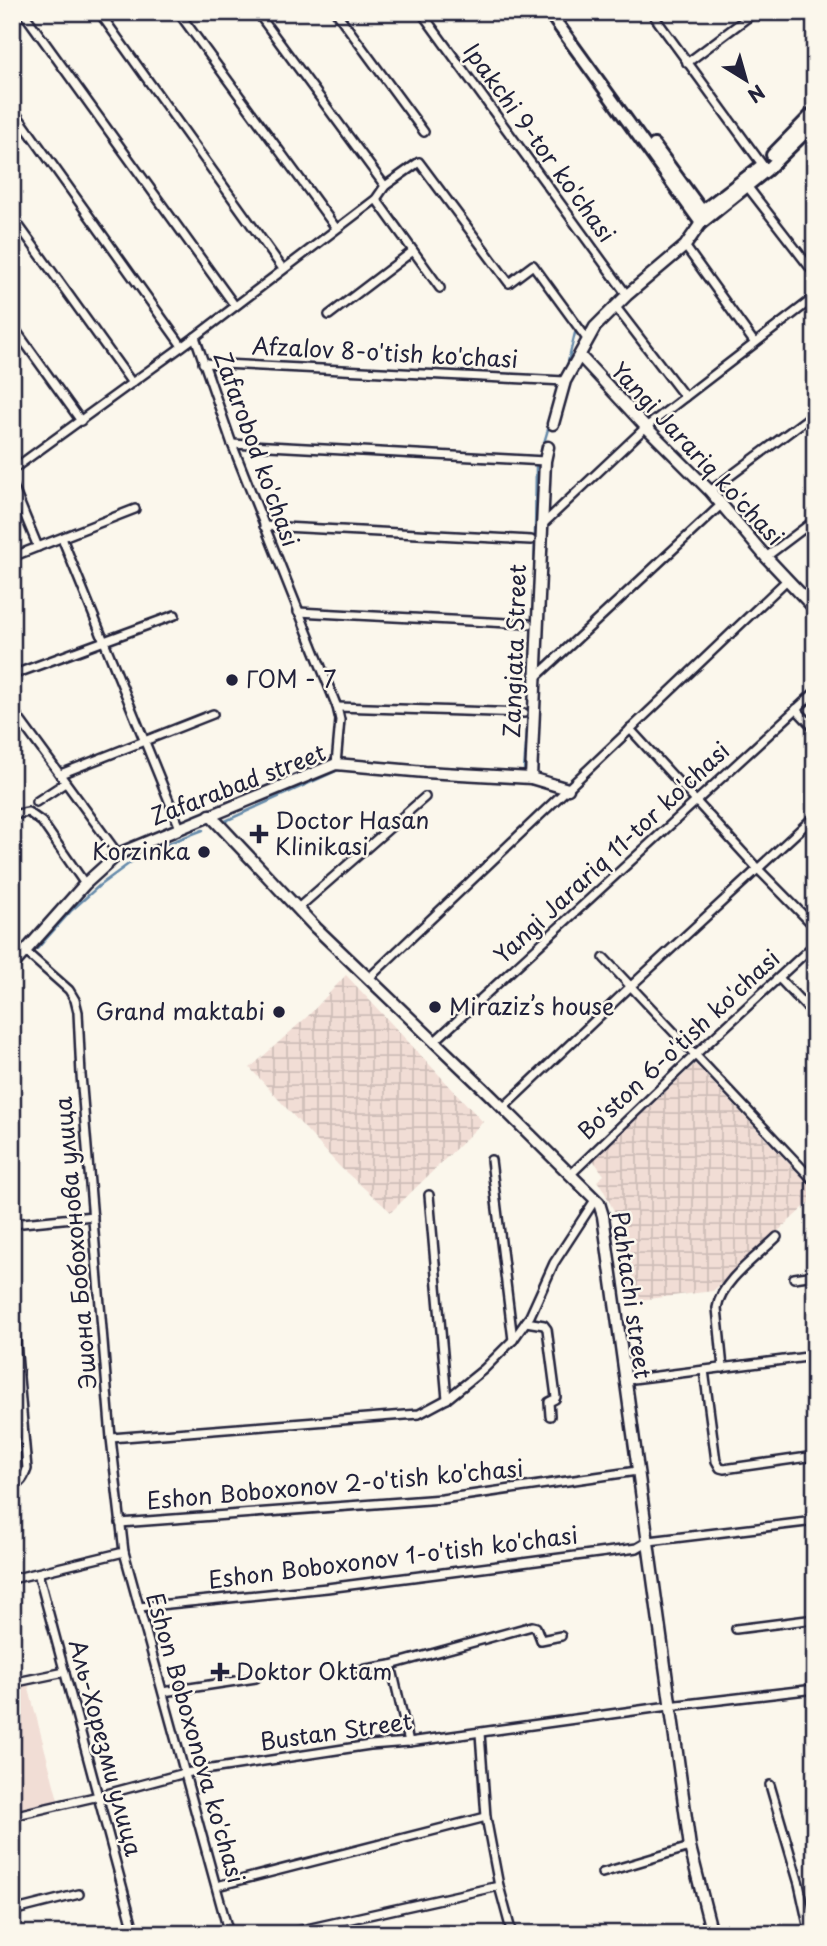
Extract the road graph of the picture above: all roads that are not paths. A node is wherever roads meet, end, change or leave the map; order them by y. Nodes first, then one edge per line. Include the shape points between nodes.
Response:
1 (23, 12) edge
2 (99, 12) edge
3 (178, 12) edge
4 (257, 12) edge
5 (336, 12) edge
6 (421, 12) edge
7 (549, 12) edge
8 (558, 12) edge
9 (651, 12) edge
10 (755, 12) edge
11 (687, 63) junction
12 (12, 108) edge
13 (815, 111) edge
14 (815, 123) edge
15 (424, 132) dead end
16 (765, 167) junction
17 (385, 186) junction
18 (747, 186) junction
19 (376, 199) junction
20 (12, 216) edge
21 (702, 217) junction
22 (336, 228) junction
23 (685, 247) junction
24 (413, 251) junction
25 (284, 269) junction
26 (815, 274) edge
27 (440, 288) dead end
28 (627, 295) junction
29 (815, 297) edge
30 (235, 306) junction
31 (615, 306) junction
32 (329, 315) dead end
33 (12, 325) edge
34 (195, 337) junction
35 (587, 339) junction
36 (754, 342) junction
37 (182, 346) junction
38 (580, 356) junction
39 (202, 363) junction
40 (565, 381) junction
41 (132, 383) junction
42 (685, 397) junction
43 (815, 413) edge
44 (82, 421) junction
45 (553, 424) dead end
46 (646, 427) junction
47 (232, 444) junction
48 (548, 447) dead end
49 (545, 461) junction
50 (12, 470) edge
51 (12, 484) edge
52 (710, 491) junction
53 (722, 504) junction
54 (135, 509) dead end
55 (815, 520) edge
56 (541, 525) junction
57 (264, 526) junction
58 (62, 538) junction
59 (531, 540) dead end
60 (38, 547) junction
61 (12, 557) edge
62 (766, 557) junction
63 (787, 580) junction
64 (815, 609) edge
65 (298, 612) junction
66 (175, 615) dead end
67 (528, 624) dead end
68 (104, 642) junction
69 (12, 676) edge
70 (535, 678) junction
71 (815, 692) edge
72 (337, 707) junction
73 (12, 709) edge
74 (796, 709) junction
75 (524, 713) dead end
76 (214, 714) dead end
77 (631, 729) junction
78 (815, 729) edge
79 (145, 742) junction
80 (336, 764) junction
81 (63, 773) dead end
82 (531, 778) junction
83 (65, 783) junction
84 (568, 789) junction
85 (425, 797) dead end
86 (697, 801) junction
87 (36, 802) dead end
88 (12, 815) edge
89 (210, 815) junction
90 (815, 816) edge
91 (180, 828) junction
92 (118, 854) junction
93 (757, 868) junction
94 (85, 884) junction
95 (297, 909) junction
96 (815, 927) edge
97 (815, 944) edge
98 (26, 951) junction
99 (604, 958) dead end
100 (12, 965) edge
101 (369, 978) junction
102 (779, 978) junction
103 (631, 986) junction
104 (815, 1016) edge
105 (435, 1041) junction
106 (696, 1054) junction
107 (503, 1108) junction
108 (491, 1160) dead end
109 (570, 1174) junction
110 (815, 1182) edge
111 (429, 1195) dead end
112 (595, 1200) junction
113 (93, 1216) junction
114 (12, 1224) edge
115 (777, 1237) dead end
116 (815, 1275) edge
117 (794, 1278) dead end
118 (12, 1298) edge
119 (13, 1308) edge
120 (526, 1322) junction
121 (513, 1340) junction
122 (815, 1356) edge
123 (723, 1368) junction
124 (704, 1370) junction
125 (625, 1380) junction
126 (447, 1399) junction
127 (550, 1416) dead end
128 (111, 1438) junction
129 (815, 1456) edge
130 (637, 1471) junction
131 (12, 1486) edge
132 (815, 1521) edge
133 (120, 1523) junction
134 (649, 1541) junction
135 (124, 1552) junction
136 (38, 1573) junction
137 (12, 1579) edge
138 (139, 1607) junction
139 (815, 1619) edge
140 (736, 1629) dead end
141 (561, 1636) dead end
142 (391, 1665) junction
143 (360, 1670) dead end
144 (65, 1672) junction
145 (256, 1678) dead end
146 (12, 1683) edge
147 (815, 1689) edge
148 (163, 1692) junction
149 (669, 1706) junction
150 (480, 1733) junction
151 (409, 1742) junction
152 (186, 1773) junction
153 (770, 1786) dead end
154 (99, 1796) junction
155 (12, 1816) edge
156 (486, 1817) junction
157 (690, 1847) junction
158 (602, 1873) dead end
159 (217, 1886) junction
160 (499, 1886) junction
161 (79, 1894) dead end
162 (12, 1911) edge
163 (12, 1926) edge
164 (14, 1934) edge
165 (135, 1934) edge
166 (229, 1934) edge
167 (284, 1934) edge
168 (512, 1934) edge
169 (712, 1934) edge
170 (810, 1934) edge

1 - 30 street
2 - 25 street
3 - 22 street
4 - 17 street
5 - 15 street
6 - 28 street, Ipakchi 9-tor ko'chasi
7 - 21 main road
8 - 21 main road
9 - 11 street
10 - 11 street
11 - 16 street
12 - 37 street
13 - 16 main road
14 - 16 main road
16 - 18 main road
16 - 21 main road
17 - 19 street, Zafarobod ko'chasi
17 - 35 street, Zafarobod ko'chasi via 419,162 509,283 533,265
18 - 21 main road
18 - 26 street
19 - 22 street, Zafarobod ko'chasi
19 - 24 street
20 - 41 street
21 - 23 street
22 - 25 street, Zafarobod ko'chasi
23 - 28 street
23 - 36 street
24 - 27 street
24 - 32 street
25 - 30 street, Zafarobod ko'chasi
28 - 31 street
29 - 36 street
30 - 34 street, Zafarobod ko'chasi
31 - 35 street
31 - 42 street
33 - 44 street
34 - 37 street
34 - 39 street, Zafarobod ko'chasi
35 - 38 street
36 - 42 street
37 - 41 street
38 - 40 street
38 - 46 street, Yangi Jarariq ko'chasi
39 - 40 street, Afzalov 8-o'tish ko'chasi
39 - 47 street, Zafarobod ko'chasi
40 - 45 street
41 - 44 street
42 - 46 street
43 - 52 street
44 - 50 street
46 - 52 street, Yangi Jarariq ko'chasi
46 - 56 street
47 - 49 street
47 - 57 street, Zafarobod ko'chasi
48 - 49 street, Zangiata Street
49 - 56 street, Zangiata Street
51 - 60 street
52 - 53 street, Yangi Jarariq ko'chasi
53 - 62 street, Yangi Jarariq ko'chasi
53 - 70 street
54 - 58 street
55 - 62 street
56 - 70 street, Zangiata Street
57 - 59 street
57 - 65 street, Zafarobod ko'chasi
58 - 60 street
58 - 68 street
60 - 61 street
62 - 63 street, Yangi Jarariq ko'chasi
63 - 64 street, Yangi Jarariq ko'chasi
63 - 77 street
65 - 67 street
65 - 72 street, Zafarobod ko'chasi
66 - 68 street
68 - 69 street
68 - 79 street
70 - 82 street, Zangiata Street
71 - 74 street, Yangi Jarariq 11-tor ko'chasi
72 - 75 street
72 - 80 street, Zafarobod ko'chasi
73 - 83 street
74 - 78 street
74 - 86 street, Yangi Jarariq 11-tor ko'chasi
76 - 79 street
77 - 84 street
77 - 86 street
79 - 81 street
79 - 91 street
80 - 82 street, Zafarabad street
80 - 89 street, Zafarabad street
82 - 84 street, Zafarabad street
83 - 87 street
83 - 92 street
84 - 101 street
85 - 95 street
86 - 93 street
86 - 105 street, Yangi Jarariq 11-tor ko'chasi
88 - 94 street via 28,812 42,822
89 - 91 street, Zafarabad street
89 - 95 street, Pahtachi street
90 - 93 street
91 - 92 street, Zafarabad street
92 - 94 street, Zafarabad street
93 - 96 street
93 - 103 street
94 - 98 street, Zafarabad street
95 - 101 street, Pahtachi street
97 - 102 street, Bo'ston 6-o'tish ko'chasi
98 - 100 street, Zafarabad street
98 - 113 street, Эшона Бобохонова улица via 75,1000
99 - 103 street
101 - 105 street, Pahtachi street
102 - 104 street
102 - 106 street, Bo'ston 6-o'tish ko'chasi
103 - 106 street
103 - 107 street
105 - 107 street, Pahtachi street
106 - 109 street, Bo'ston 6-o'tish ko'chasi
106 - 110 street
107 - 109 street, Pahtachi street
108 - 121 street
109 - 112 street, Pahtachi street
111 - 126 street
112 - 120 street via 554,1263
112 - 125 street, Pahtachi street via 603,1216
113 - 114 street
113 - 128 street, Эшона Бобохонова улица
115 - 123 street via 718,1299
116 - 117 street
118 - 119 street
119 - 131 street via 27,1469 24,1478
120 - 121 street
120 - 127 street via 547,1329 556,1397 549,1402
121 - 126 street
122 - 123 street
123 - 124 street
124 - 125 street
124 - 129 street via 720,1468
125 - 130 street, Pahtachi street
126 - 128 street via 405,1415
128 - 133 street, Эшона Бобохонова улица
130 - 133 street, Eshon Boboxonov 2-o'tish ko'chasi via 442,1499
130 - 134 street, Pahtachi street
132 - 134 street, Eshon Boboxonov 1-o'tish ko'chasi
133 - 135 street, Эшона Бобохонова улица
134 - 138 street, Eshon Boboxonov 1-o'tish ko'chasi via 636,1548 327,1588
134 - 149 street, Pahtachi street
135 - 136 street
135 - 138 street, Eshon Boboxonova ko'chasi
136 - 137 street
136 - 144 street, Аль-Хорезми улица
138 - 148 street, Eshon Boboxonova ko'chasi
139 - 140 street
141 - 142 street via 541,1640 532,1626
142 - 143 street
142 - 151 street
144 - 146 street
144 - 154 street, Аль-Хорезми улица
145 - 148 street
147 - 149 street, Bustаn Street
148 - 152 street, Eshon Boboxonova ko'chasi
149 - 150 street, Bustаn Street
149 - 157 street, Pahtachi street
150 - 151 street, Bustаn Street
150 - 156 street
151 - 152 street, Bustаn Street
152 - 154 street, Bustаn Street
152 - 159 street, Eshon Boboxonova ko'chasi
153 - 170 street
154 - 155 street, Bustаn Street
154 - 165 street, Аль-Хорезми улица
156 - 159 street
156 - 160 street
157 - 158 street
157 - 169 street, Pahtachi street
159 - 166 street, Eshon Boboxonova ko'chasi
160 - 167 street
160 - 168 street
161 - 162 street
163 - 164 street

